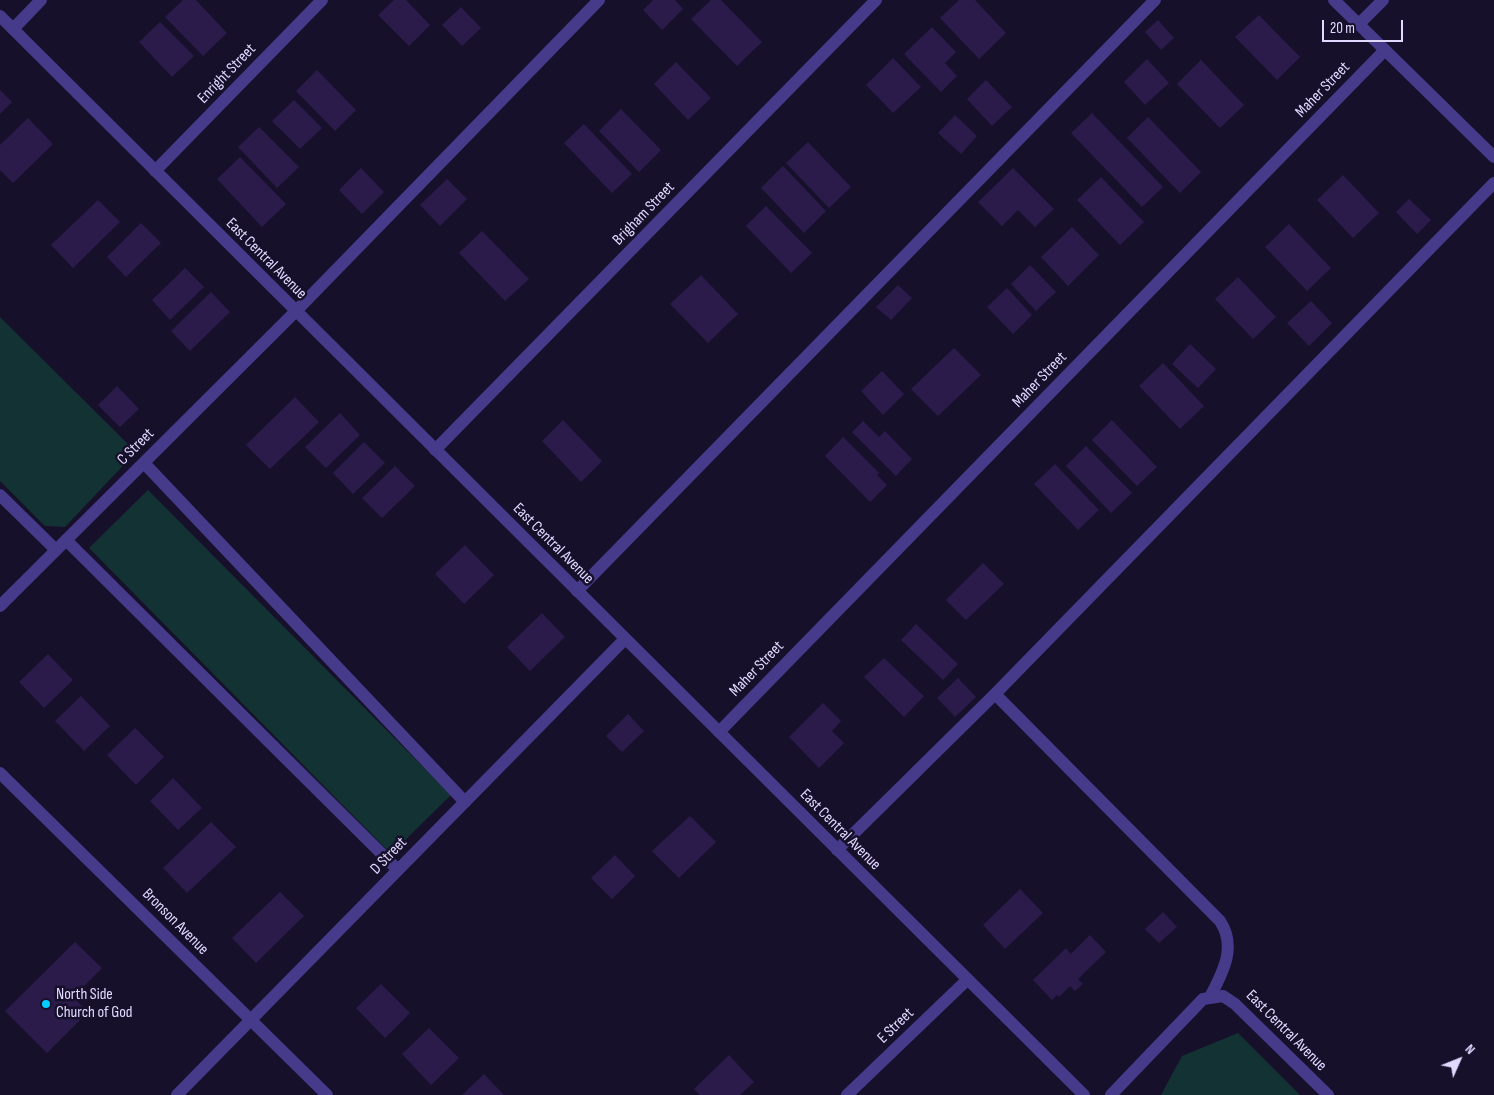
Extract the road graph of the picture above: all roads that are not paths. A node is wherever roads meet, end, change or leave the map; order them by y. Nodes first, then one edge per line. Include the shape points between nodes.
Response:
1 (41, 0) edge
2 (322, 0) edge
3 (599, 0) edge
4 (876, 0) edge
5 (1155, 0) edge
6 (1334, 0) edge
7 (1383, 0) edge
8 (0, 16) edge
9 (1359, 24) junction
10 (13, 29) junction
11 (1385, 50) junction
12 (1494, 157) edge
13 (156, 171) junction
14 (1494, 183) edge
15 (296, 311) junction
16 (435, 450) junction
17 (144, 463) junction
18 (0, 495) edge
19 (66, 540) junction
20 (56, 550) junction
21 (577, 591) junction
22 (0, 606) edge
23 (625, 639) junction
24 (995, 694) junction
25 (719, 732) junction
26 (0, 773) edge
27 (465, 802) junction
28 (837, 850) junction
29 (398, 870) junction
30 (967, 980) junction
31 (1210, 997) junction
32 (251, 1020) junction
33 (177, 1095) edge
34 (327, 1095) edge
35 (847, 1095) edge
36 (1084, 1095) edge
37 (1111, 1095) edge
38 (1328, 1095) edge

1 - 10 street
2 - 13 street, Enright Street
3 - 15 street, C Street
4 - 16 street, Brigham Street
5 - 21 street
6 - 9 street
7 - 9 street
8 - 10 street, East Central Avenue
9 - 11 street
10 - 13 street, East Central Avenue
11 - 12 street
11 - 25 street, Maher Street
13 - 15 street, East Central Avenue
14 - 24 street
15 - 16 street, East Central Avenue
15 - 17 street, C Street
16 - 21 street, East Central Avenue
17 - 19 street, C Street
17 - 27 street
18 - 20 street
19 - 20 street, C Street
19 - 29 street
20 - 22 street, C Street
21 - 23 street, East Central Avenue
23 - 25 street, East Central Avenue
23 - 27 street, D Street
24 - 28 street
24 - 31 street via 1220,920 1227,931 1228,949 1224,971
25 - 28 street, East Central Avenue
26 - 32 street, Bronson Avenue
27 - 29 street, D Street
28 - 30 street, East Central Avenue
29 - 32 street, D Street
30 - 35 street, E Street
30 - 36 street, East Central Avenue
31 - 37 street via 1197,1004
31 - 38 street, East Central Avenue via 1230,999
32 - 33 street, D Street
32 - 34 street, Bronson Avenue

